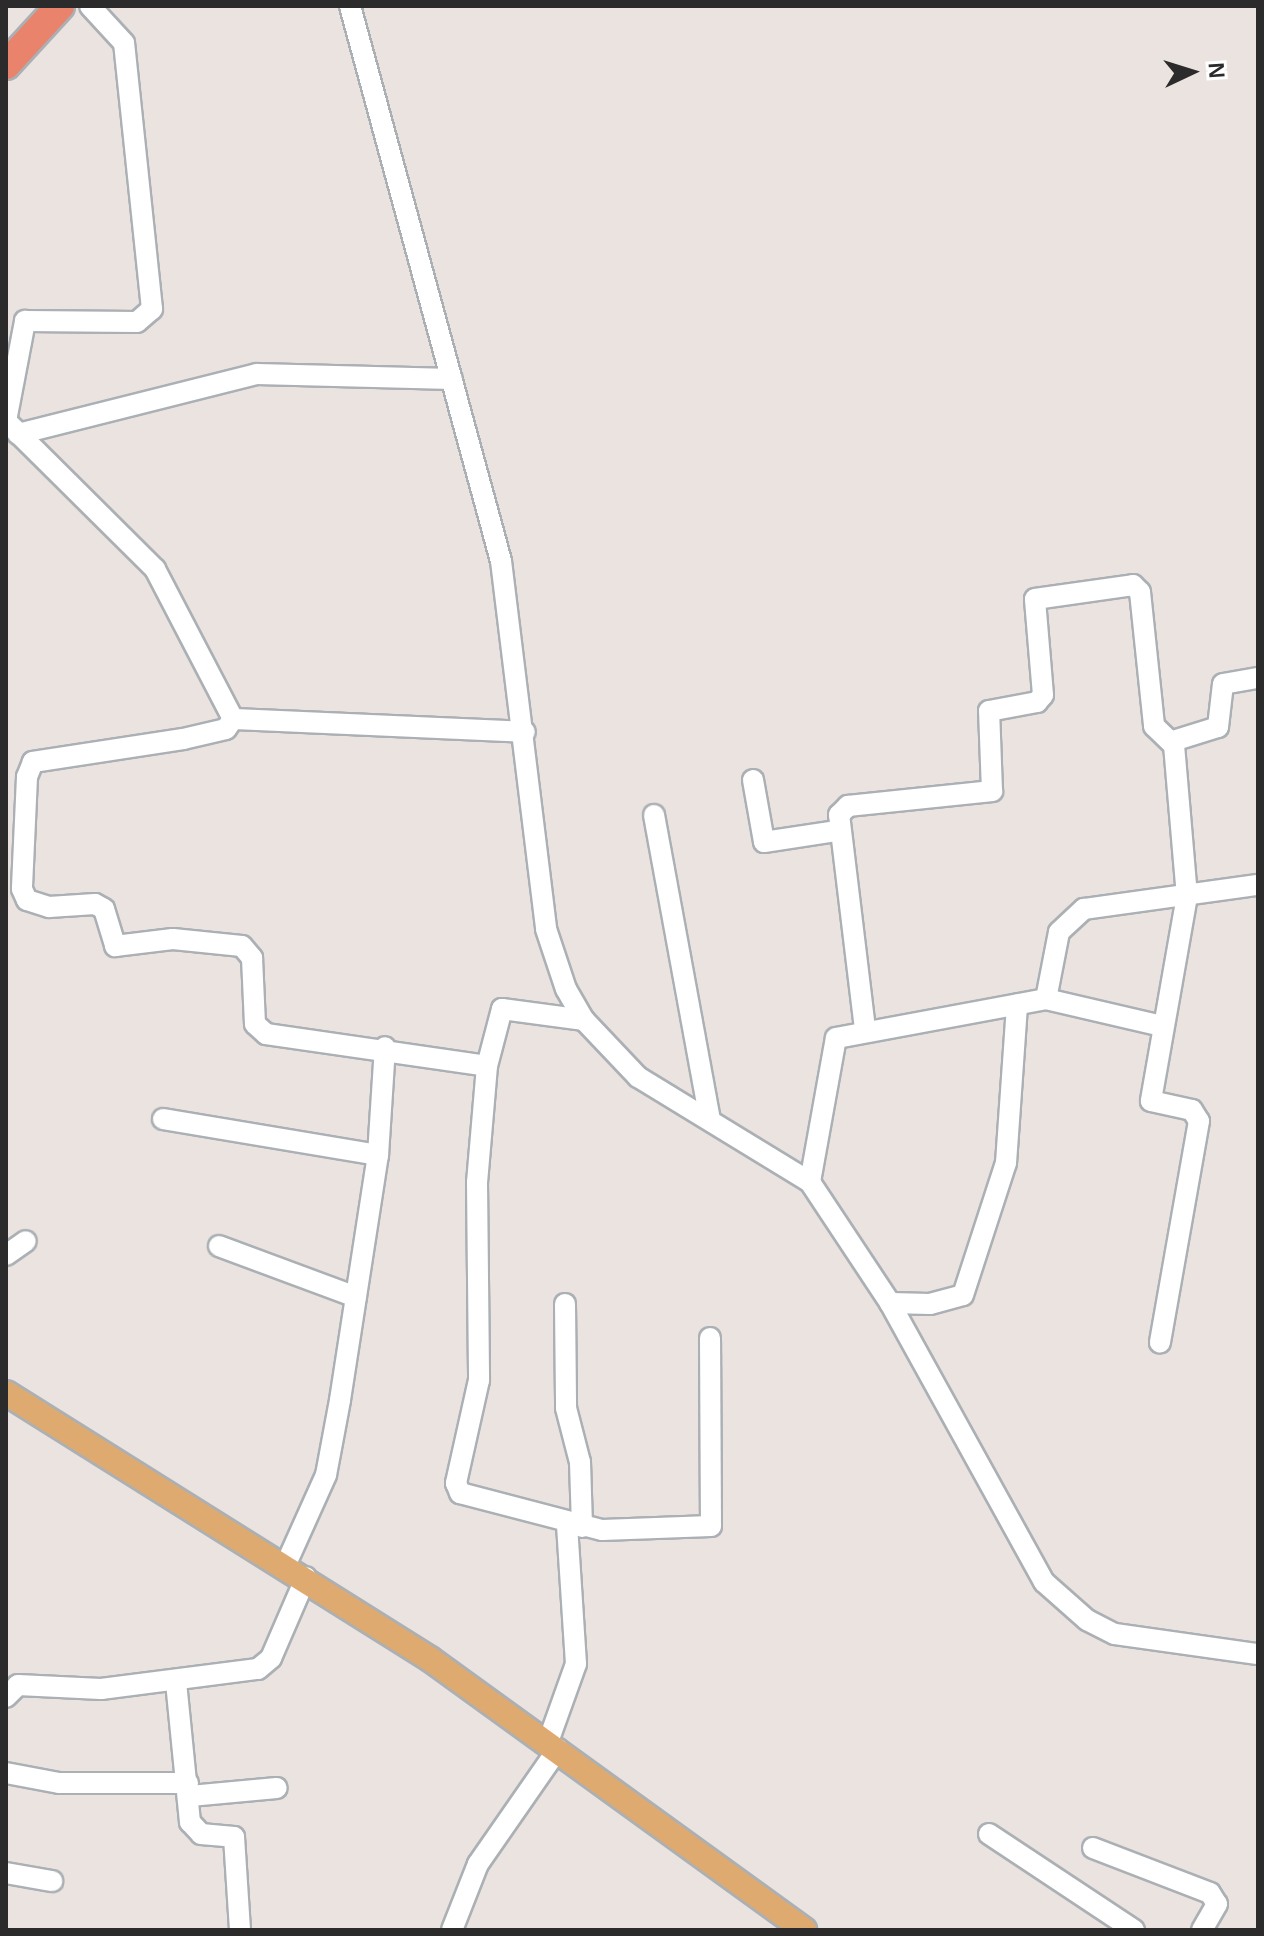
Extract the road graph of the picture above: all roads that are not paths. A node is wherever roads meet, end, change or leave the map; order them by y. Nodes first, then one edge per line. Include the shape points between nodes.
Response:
1 (60, 6) edge
2 (90, 6) edge
3 (350, 6) edge
4 (8, 61) edge
5 (452, 379) junction
6 (10, 425) edge
7 (1258, 678) edge
8 (233, 719) junction
9 (525, 732) junction
10 (1173, 741) junction
11 (753, 780) dead end
12 (654, 815) dead end
13 (837, 831) junction
14 (1258, 885) edge
15 (14, 888) edge
16 (1187, 896) junction
17 (1046, 999) junction
18 (1017, 1004) junction
19 (584, 1020) junction
20 (1162, 1026) junction
21 (865, 1029) junction
22 (385, 1047) junction
23 (487, 1066) junction
24 (163, 1119) dead end
25 (710, 1119) junction
26 (378, 1155) junction
27 (810, 1182) junction
28 (26, 1241) dead end
29 (219, 1246) dead end
30 (6, 1255) edge
31 (356, 1297) junction
32 (890, 1303) junction
33 (565, 1304) dead end
34 (710, 1338) dead end
35 (1160, 1343) dead end
36 (6, 1393) edge
37 (575, 1525) junction
38 (296, 1570) junction
39 (1258, 1654) edge
40 (176, 1682) junction
41 (6, 1697) edge
42 (553, 1745) junction
43 (6, 1773) edge
44 (277, 1788) dead end
45 (189, 1789) junction
46 (989, 1834) dead end
47 (1093, 1848) dead end
48 (6, 1873) edge
49 (52, 1881) dead end
50 (240, 1930) edge
51 (452, 1930) edge
52 (804, 1930) edge
53 (1134, 1930) edge
54 (1202, 1930) edge

1 - 4 highway
2 - 6 street via 124,43 152,309 137,322 25,321
3 - 5 street
5 - 6 street via 257,374
5 - 9 street via 501,561
6 - 8 street via 155,569
7 - 10 street via 1223,684 1218,727
8 - 9 street
8 - 15 street via 226,729 183,739 33,762
9 - 19 street via 546,929
10 - 13 street via 1154,726 1137,588 1037,597 1043,695 1037,702 989,711 995,788 848,806
10 - 16 street
11 - 13 street via 764,842
12 - 25 street
13 - 21 street
14 - 16 street
15 - 22 street via 27,900 49,907 95,904 104,909 115,946 173,939 249,950 259,1031
16 - 17 street via 1070,917 1059,932
16 - 20 street
17 - 18 street
17 - 20 street
18 - 21 street
18 - 32 street via 1006,1163 963,1295 930,1304
19 - 23 street via 502,1009
19 - 25 street via 638,1077
20 - 35 street via 1151,1101 1192,1110 1199,1121
21 - 27 street via 836,1038 832,1048
22 - 23 street
22 - 26 street
23 - 37 street via 477,1182 479,1380 456,1483 466,1496
24 - 26 street
25 - 27 street
26 - 31 street
27 - 32 street
28 - 30 street
29 - 31 street
31 - 38 street via 326,1475
32 - 39 street via 1044,1582 1087,1620 1115,1634
33 - 37 street via 566,1408 580,1462
34 - 37 street via 713,1523 700,1529
36 - 38 main road
37 - 42 street via 576,1664
38 - 40 street via 267,1664
38 - 42 main road
40 - 41 street via 72,1690 24,1684
40 - 45 street
42 - 51 street via 478,1864
42 - 52 main road
43 - 45 street via 59,1783
44 - 45 street
45 - 50 street via 193,1831 234,1837
46 - 53 street
47 - 54 street via 1210,1893 1217,1904
48 - 49 street

